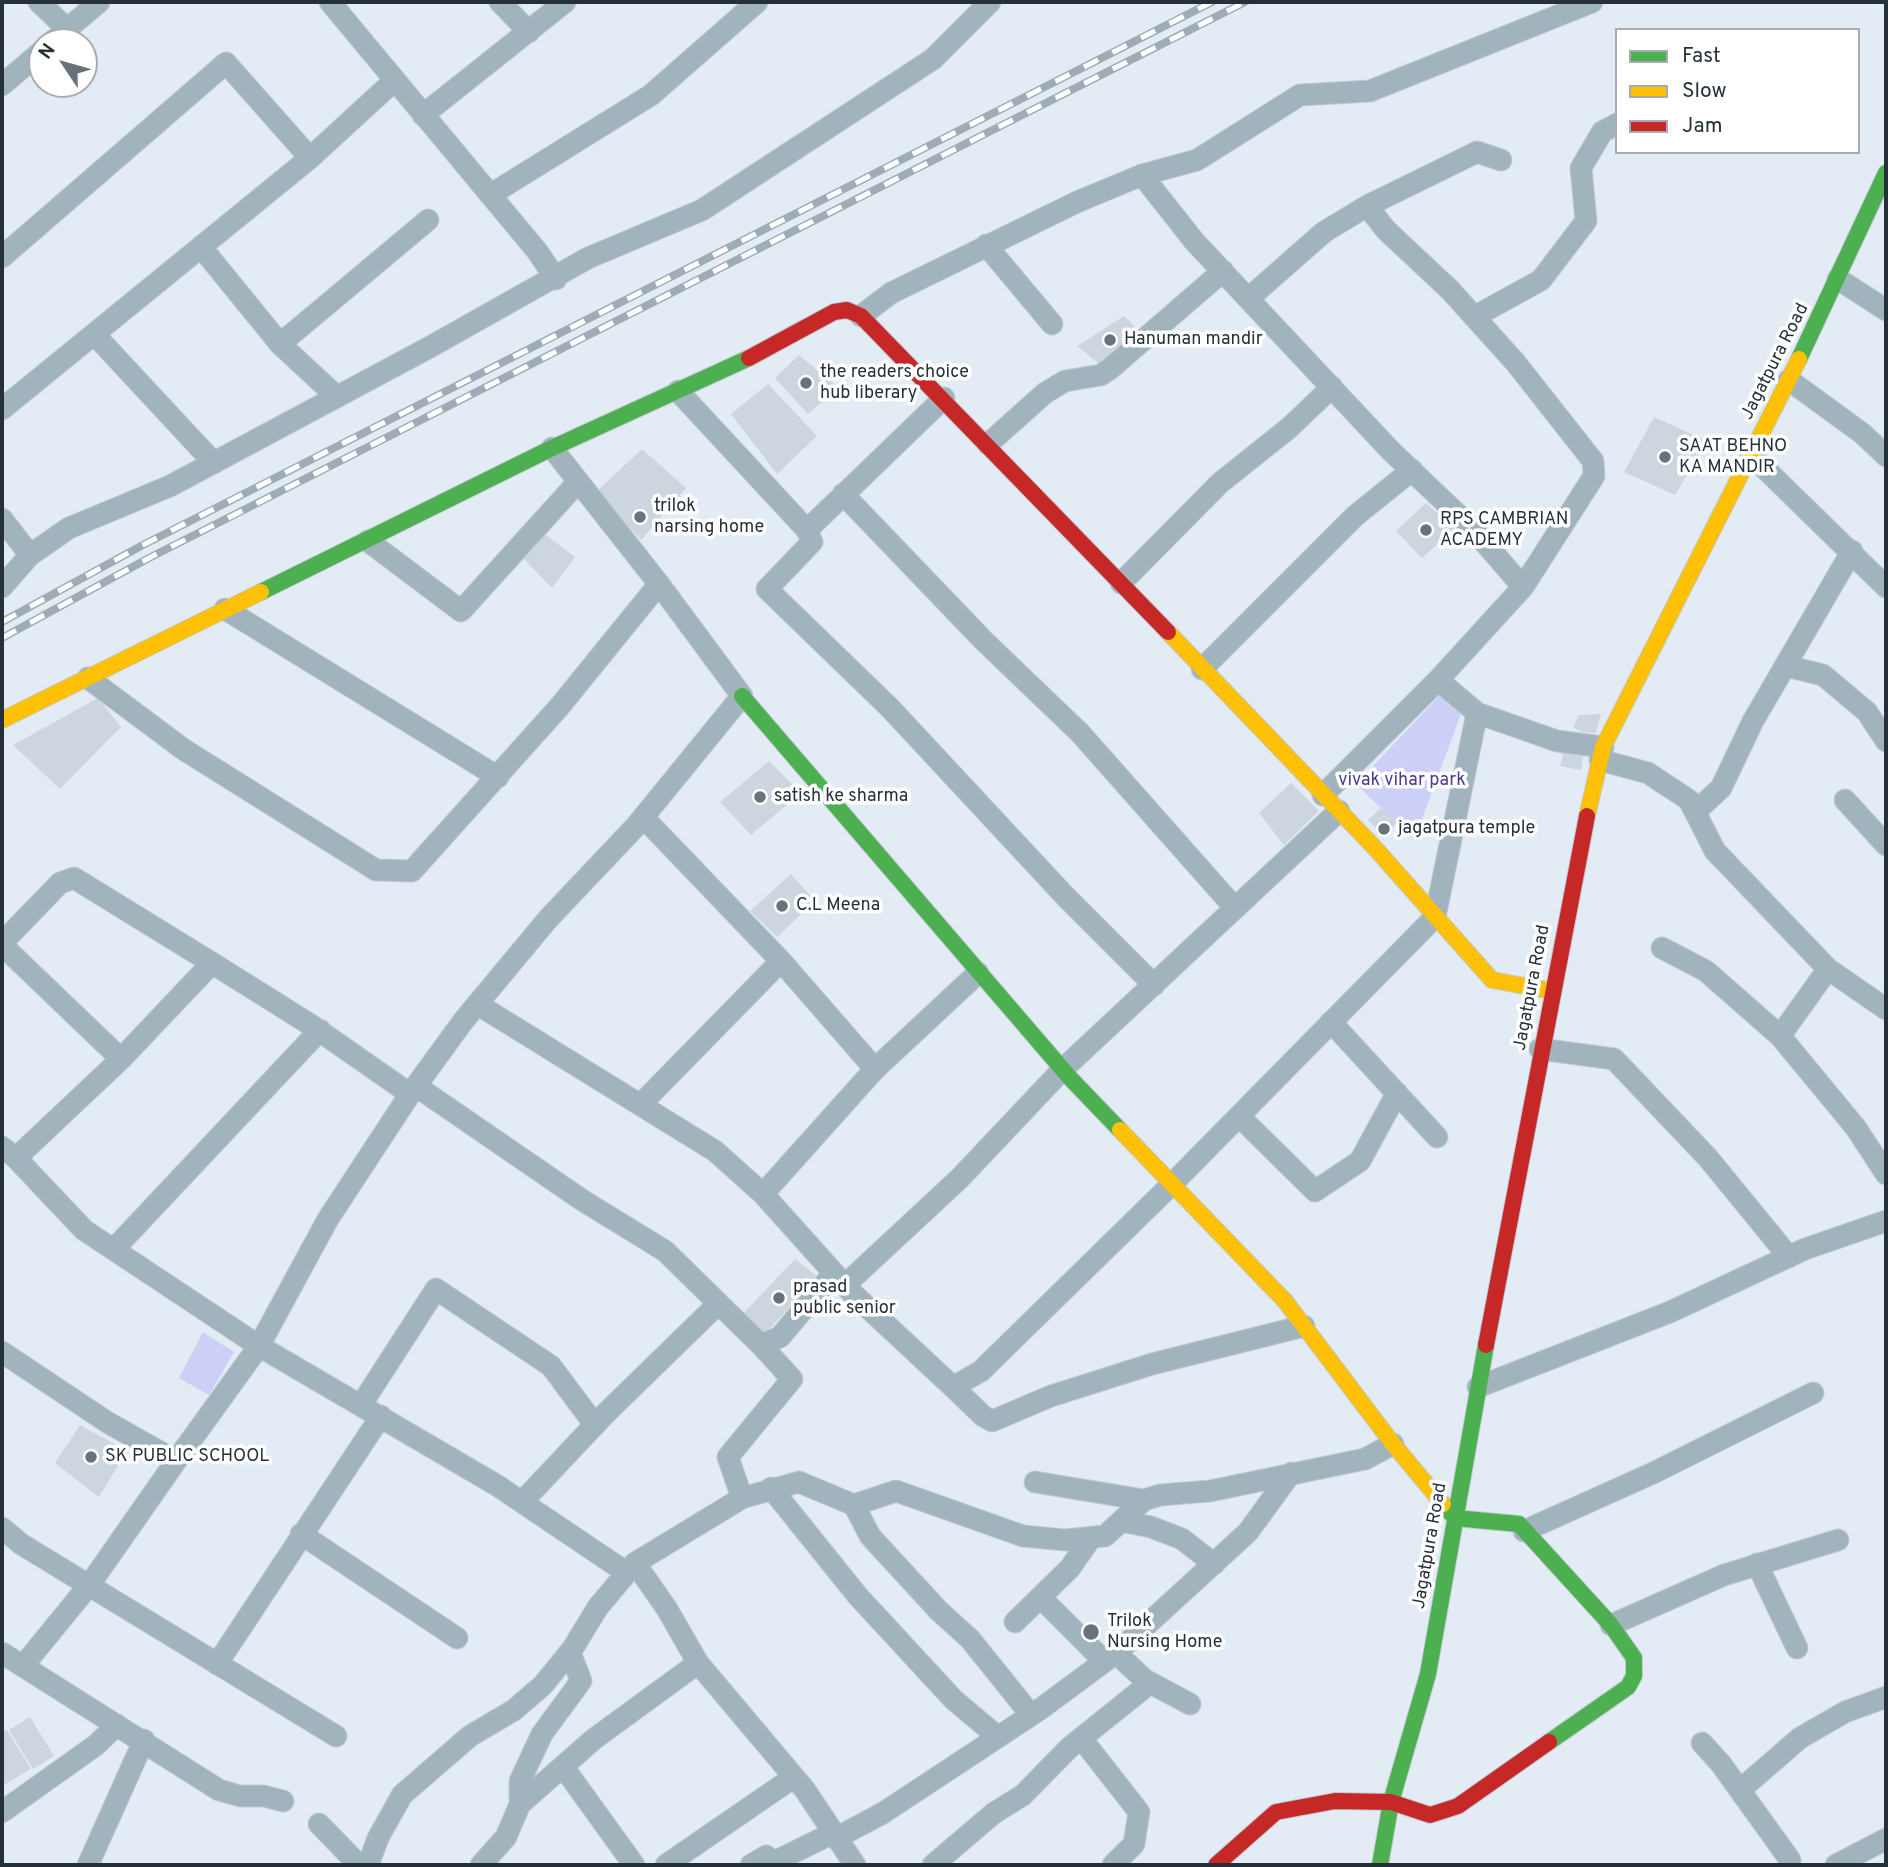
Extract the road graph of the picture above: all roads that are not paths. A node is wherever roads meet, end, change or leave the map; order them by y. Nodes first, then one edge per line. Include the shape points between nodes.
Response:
1 (39, 2) edge
2 (99, 2) edge
3 (330, 2) edge
4 (500, 2) edge
5 (565, 2) edge
6 (757, 2) edge
7 (990, 2) edge
8 (1592, 2) edge
9 (55, 28) edge
10 (69, 28) edge
11 (529, 32) junction
12 (28, 63) edge
13 (394, 80) junction
14 (2, 85) edge
15 (423, 115) junction
16 (1615, 125) edge
17 (310, 158) junction
18 (1501, 160) dead end
19 (1142, 175) junction
20 (1884, 185) edge
21 (490, 195) junction
22 (1367, 206) junction
23 (428, 220) dead end
24 (986, 245) junction
25 (201, 247) junction
26 (2, 257) edge
27 (1223, 271) junction
28 (556, 279) junction
29 (1838, 279) junction
30 (1249, 298) junction
31 (1886, 310) edge
32 (862, 316) junction
33 (1474, 317) junction
34 (1052, 324) dead end
35 (94, 334) junction
36 (280, 344) junction
37 (1789, 380) junction
38 (1332, 387) junction
39 (678, 391) junction
40 (337, 397) junction
41 (944, 398) junction
42 (2, 409) edge
43 (988, 444) junction
44 (552, 448) junction
45 (1751, 455) junction
46 (1886, 456) edge
47 (214, 463) junction
48 (1412, 470) junction
49 (577, 483) junction
50 (844, 494) junction
51 (2, 519) edge
52 (807, 530) junction
53 (368, 541) junction
54 (1852, 551) junction
55 (30, 555) junction
56 (1121, 583) junction
57 (659, 584) junction
58 (2, 587) edge
59 (1523, 587) junction
60 (1886, 587) edge
61 (225, 608) junction
62 (1786, 666) junction
63 (1202, 669) junction
64 (88, 678) junction
65 (1438, 680) junction
66 (742, 696) junction
67 (1478, 713) junction
68 (2, 720) edge
69 (1886, 741) edge
70 (1601, 753) junction
71 (498, 777) junction
72 (1323, 795) junction
73 (1845, 800) dead end
74 (1339, 811) junction
75 (1695, 812) junction
76 (643, 817) junction
77 (1886, 845) edge
78 (1234, 907) junction
79 (1435, 917) junction
80 (2, 944) edge
81 (1662, 948) dead end
82 (782, 961) junction
83 (212, 963) junction
84 (1828, 969) junction
85 (978, 973) junction
86 (1154, 985) junction
87 (1552, 991) junction
88 (478, 1004) junction
89 (1886, 1009) edge
90 (1331, 1022) junction
91 (320, 1030) junction
92 (1780, 1036) junction
93 (1540, 1049) junction
94 (121, 1059) junction
95 (875, 1069) junction
96 (1063, 1069) junction
97 (413, 1090) junction
98 (1397, 1093) junction
99 (641, 1104) junction
100 (1239, 1116) junction
101 (1437, 1137) dead end
102 (9, 1153) edge
103 (1886, 1174) edge
104 (1172, 1184) junction
105 (763, 1194) junction
106 (1886, 1221) edge
107 (114, 1249) junction
108 (1789, 1257) junction
109 (840, 1279) junction
110 (718, 1304) junction
111 (1304, 1326) junction
112 (761, 1345) junction
113 (259, 1346) junction
114 (2, 1352) edge
115 (953, 1387) junction
116 (1478, 1387) junction
117 (1813, 1393) dead end
118 (361, 1405) junction
119 (381, 1416) junction
120 (595, 1425) junction
121 (1393, 1444) junction
122 (176, 1461) junction
123 (1291, 1473) junction
124 (1035, 1482) dead end
125 (771, 1488) junction
126 (742, 1498) junction
127 (1144, 1500) junction
128 (522, 1502) junction
129 (854, 1504) junction
130 (1455, 1518) junction
131 (1121, 1521) junction
132 (2, 1528) edge
133 (1524, 1531) junction
134 (301, 1534) junction
135 (1091, 1538) junction
136 (1838, 1540) dead end
137 (1214, 1564) junction
138 (1757, 1564) junction
139 (631, 1568) junction
140 (90, 1584) junction
141 (1041, 1598) junction
142 (1015, 1622) dead end
143 (1611, 1625) junction
144 (457, 1638) dead end
145 (1797, 1648) dead end
146 (570, 1652) junction
147 (2, 1653) edge
148 (1110, 1657) junction
149 (698, 1663) junction
150 (217, 1664) junction
151 (23, 1666) junction
152 (1150, 1683) junction
153 (1886, 1697) edge
154 (1190, 1704) dead end
155 (1031, 1715) junction
156 (117, 1726) junction
157 (336, 1736) dead end
158 (998, 1737) junction
159 (1081, 1738) junction
160 (144, 1740) junction
161 (1702, 1743) dead end
162 (564, 1768) junction
163 (794, 1777) junction
164 (1740, 1790) junction
165 (283, 1801) dead end
166 (1391, 1802) junction
167 (520, 1804) junction
168 (2, 1812) edge
169 (319, 1824) dead end
170 (835, 1835) junction
171 (1886, 1839) edge
172 (1788, 1863) edge
173 (775, 1864) edge
174 (88, 1865) edge
175 (359, 1865) edge
176 (368, 1865) edge
177 (481, 1865) edge
178 (634, 1865) edge
179 (666, 1865) edge
180 (751, 1865) edge
181 (855, 1865) edge
182 (933, 1865) edge
183 (1113, 1865) edge
184 (1216, 1865) edge
185 (1380, 1865) edge
186 (1836, 1865) edge

1 - 9 street
2 - 10 street
3 - 13 street
4 - 11 street
5 - 11 street
6 - 21 street via 651,95
7 - 28 street via 933,59 724,196 702,210 588,258
8 - 19 street via 1370,91 1300,95 1197,160
11 - 15 street
12 - 14 street
13 - 15 street
13 - 17 street
15 - 21 street
16 - 33 street via 1602,132 1581,168 1586,221 1542,280
17 - 25 street
17 - 26 street via 226,63
18 - 22 street via 1477,152
19 - 24 street
19 - 27 street
20 - 29 street, Jagatpura Road
21 - 28 street
22 - 30 street via 1324,232
22 - 33 street
23 - 36 street
24 - 32 street via 891,293
24 - 34 street
25 - 35 street
25 - 36 street
27 - 30 street
27 - 43 street via 1111,368 1045,393
28 - 40 street
29 - 31 street
29 - 37 street, Jagatpura Road
30 - 38 street
32 - 39 street via 847,310 834,312
32 - 41 street
33 - 59 street via 1515,362 1595,468
35 - 42 street
35 - 47 street
36 - 40 street
37 - 45 street, Jagatpura Road
37 - 46 street via 1864,434
38 - 48 street
38 - 56 street via 1220,484
39 - 44 street
39 - 52 street
40 - 47 street
41 - 43 street
41 - 50 street
43 - 56 street
44 - 49 street
44 - 53 street
45 - 54 street
45 - 70 street, Jagatpura Road
47 - 55 street via 69,527
48 - 59 street via 1472,528
48 - 63 street via 1355,516
49 - 53 street via 461,611
49 - 57 street
50 - 52 street
50 - 78 street via 984,641 1080,733
51 - 55 street
52 - 86 street via 812,542 767,589 890,708
53 - 61 street
54 - 60 street
54 - 62 street
55 - 58 street
56 - 63 street
57 - 66 street
57 - 71 street
59 - 65 street
61 - 64 street
61 - 71 street
62 - 69 street via 1823,675 1867,712
62 - 75 street via 1721,788
63 - 72 street
64 - 68 street
64 - 71 street via 183,749 376,870 412,871
65 - 67 street
65 - 72 street
66 - 76 street
66 - 85 street
67 - 70 street
67 - 79 street
70 - 75 street via 1648,773 1689,800
70 - 87 street, Jagatpura Road
72 - 74 street
73 - 77 street
74 - 78 street
74 - 79 street
75 - 84 street via 1715,851
76 - 82 street
76 - 88 street via 548,919
78 - 86 street
79 - 87 street via 1492,980
79 - 90 street
80 - 83 street via 60,883 74,878
80 - 94 street
81 - 92 street via 1706,971
82 - 95 street
82 - 99 street
83 - 91 street
83 - 94 street
84 - 89 street
84 - 92 street
85 - 95 street
85 - 96 street
86 - 96 street
87 - 93 street, Jagatpura Road
88 - 97 street
88 - 99 street
90 - 98 street
90 - 100 street
91 - 97 street
91 - 107 street
92 - 103 street via 1856,1128
93 - 108 street via 1614,1059 1708,1158
93 - 116 street, Jagatpura Road
94 - 102 street
95 - 105 street
96 - 104 street
96 - 109 street via 960,1178
97 - 110 street via 665,1251
97 - 113 street via 328,1219
98 - 100 street via 1360,1161 1315,1191
98 - 101 street
99 - 105 street via 715,1151
100 - 104 street
102 - 107 street via 84,1230
104 - 111 street
104 - 115 street via 982,1371
105 - 109 street
106 - 108 street
107 - 113 street
108 - 116 street via 1670,1312
109 - 112 street via 780,1337
109 - 115 street
110 - 112 street
110 - 120 street
111 - 115 street via 1152,1364 1051,1396 992,1421
111 - 121 street
112 - 126 street via 792,1378 728,1457
113 - 118 street
113 - 122 street
114 - 122 street via 107,1422
116 - 130 street, Jagatpura Road
117 - 133 street
118 - 119 street
118 - 120 street via 436,1289 551,1366
119 - 128 street
119 - 134 street
120 - 128 street
121 - 123 street via 1365,1459
121 - 130 street
122 - 140 street
123 - 127 street
123 - 137 street via 1248,1532
124 - 127 street
125 - 126 street
125 - 129 street via 799,1482
125 - 158 street via 858,1595 954,1700
126 - 139 street
127 - 131 street
128 - 139 street
129 - 135 street via 896,1491 1023,1536
129 - 155 street via 870,1536 970,1639
130 - 133 street via 1519,1524
130 - 166 street, Jagatpura Road via 1428,1674
131 - 135 street via 1105,1536
131 - 137 street via 1182,1539
132 - 140 street
133 - 143 street
134 - 144 street
134 - 150 street
135 - 141 street
136 - 138 street
137 - 148 street
138 - 143 street
138 - 145 street
139 - 146 street via 598,1607
139 - 149 street via 667,1609
140 - 150 street
140 - 151 street
141 - 142 street
141 - 148 street
143 - 166 street via 1634,1658 1634,1676 1622,1692 1458,1806 1430,1815
146 - 167 street via 581,1681 542,1734 520,1781
146 - 176 street via 514,1710 470,1736 401,1795
147 - 151 street
148 - 152 street
148 - 155 street
149 - 162 street via 594,1740
149 - 163 street
150 - 157 street
151 - 156 street
152 - 154 street
152 - 159 street
153 - 164 street via 1845,1712 1800,1738
155 - 158 street
156 - 160 street
156 - 168 street
158 - 170 street via 883,1813
159 - 182 street via 1023,1795 994,1813
159 - 183 street via 1139,1812 1134,1844
160 - 165 street via 219,1790
160 - 174 street
161 - 164 street
162 - 167 street
162 - 178 street
163 - 170 street
163 - 179 street
164 - 172 street
166 - 184 street via 1335,1801 1276,1812
166 - 185 street, Jagatpura Road
167 - 177 street via 506,1837
169 - 175 street
170 - 173 street
170 - 181 street
171 - 186 street
173 - 180 street via 766,1856

